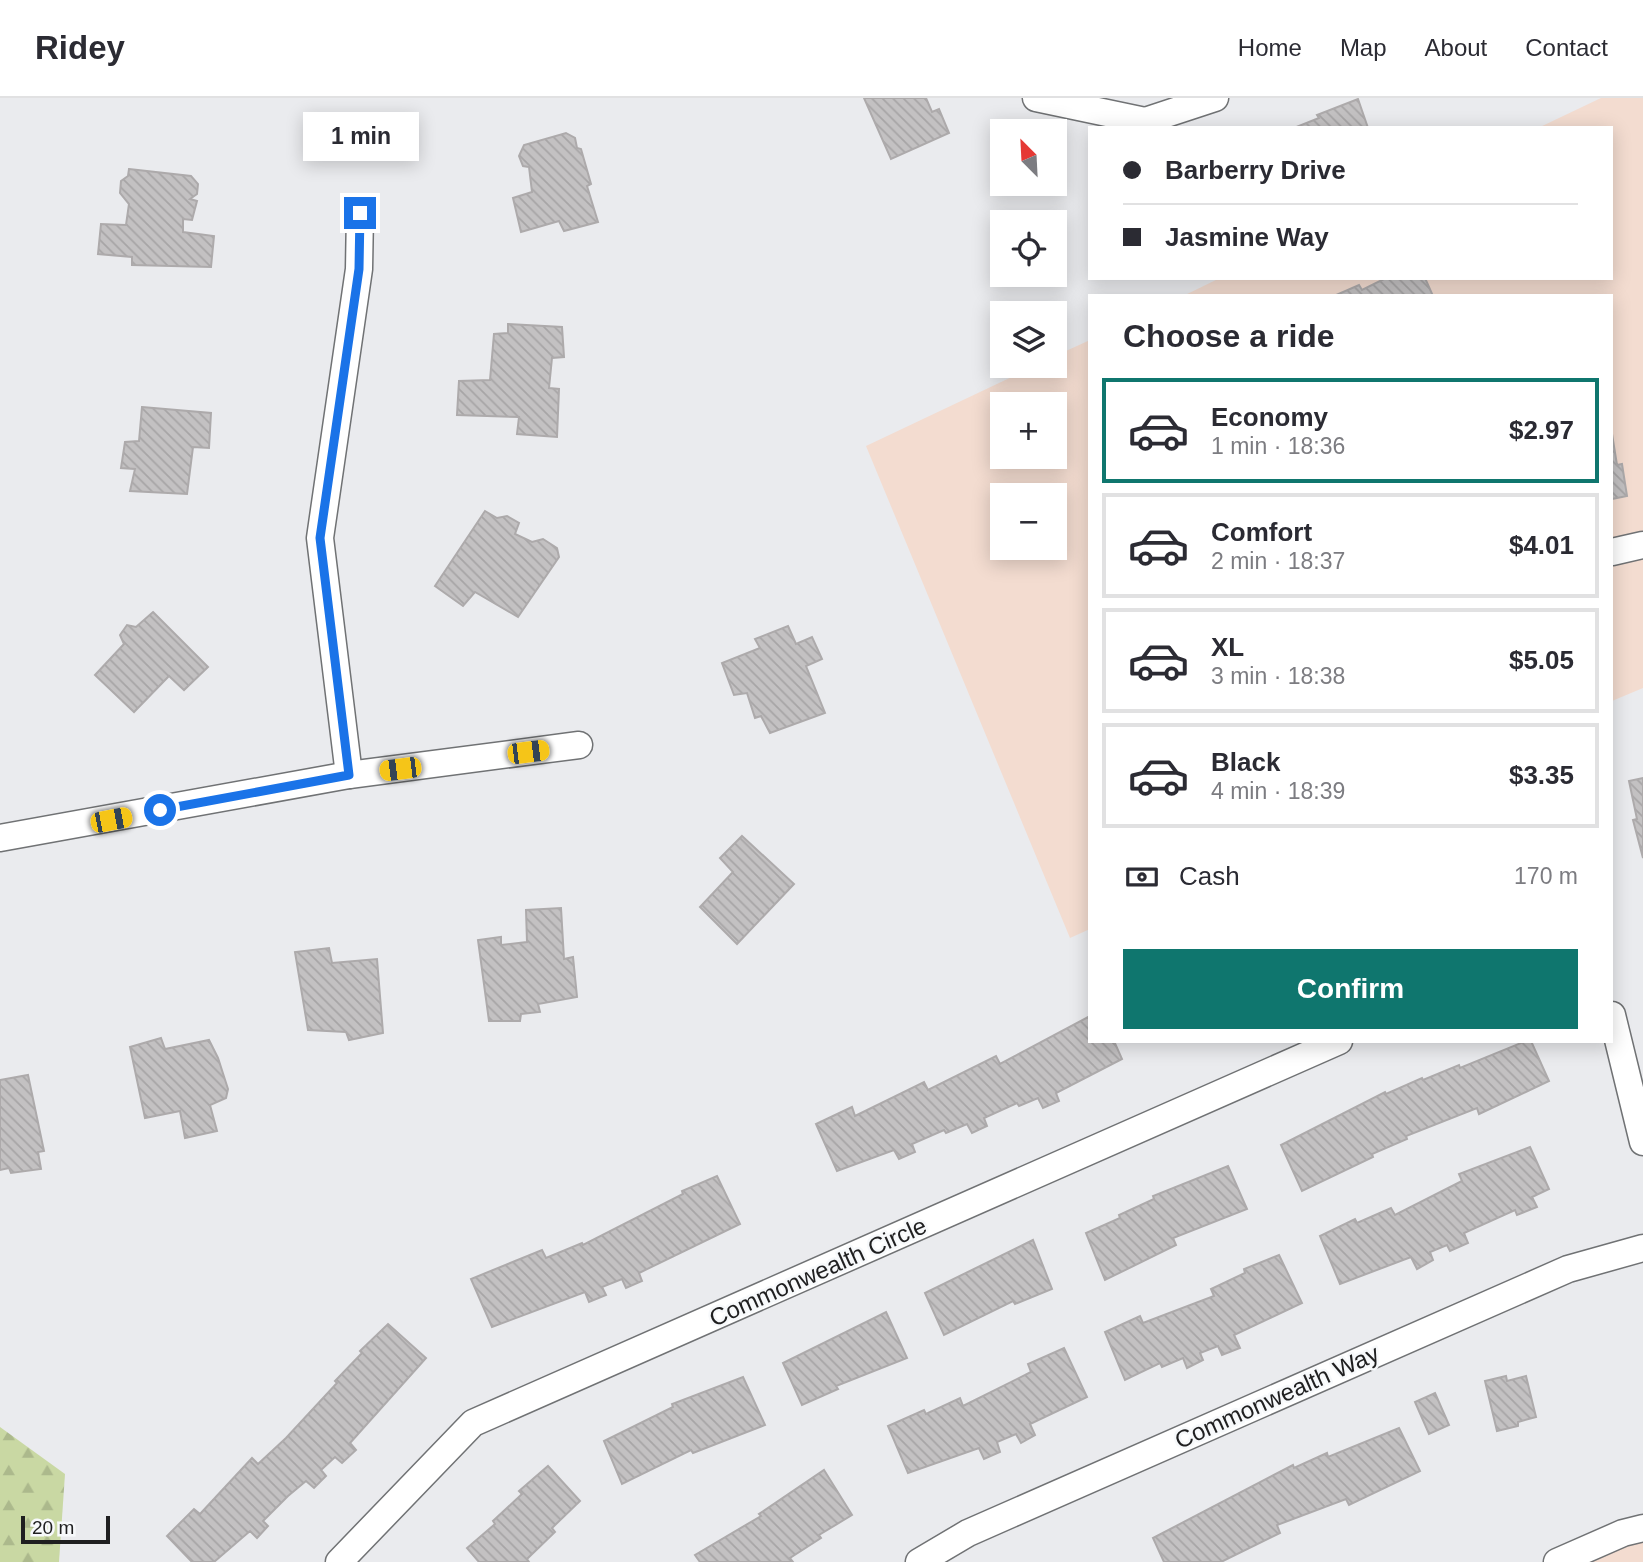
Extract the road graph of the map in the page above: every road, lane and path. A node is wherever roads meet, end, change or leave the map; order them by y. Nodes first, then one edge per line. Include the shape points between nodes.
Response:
1 (1036, 98) edge
2 (1215, 98) edge
3 (360, 213) dead end
4 (1643, 545) edge
5 (1613, 552) edge
6 (579, 745) dead end
7 (349, 775) junction
8 (0, 838) edge
9 (1613, 1019) edge
10 (1334, 1043) edge
11 (1643, 1142) edge
12 (1643, 1248) edge
13 (1643, 1528) edge
14 (339, 1562) edge
15 (919, 1562) edge
16 (1557, 1562) edge

1 - 2 street via 1145,121
3 - 7 street via 359,269 320,538
4 - 5 street
6 - 7 street
7 - 8 street
9 - 11 street
10 - 14 street, Commonwealth Circle via 473,1423
12 - 15 street, Commonwealth Way via 1568,1269 968,1533
13 - 16 street

